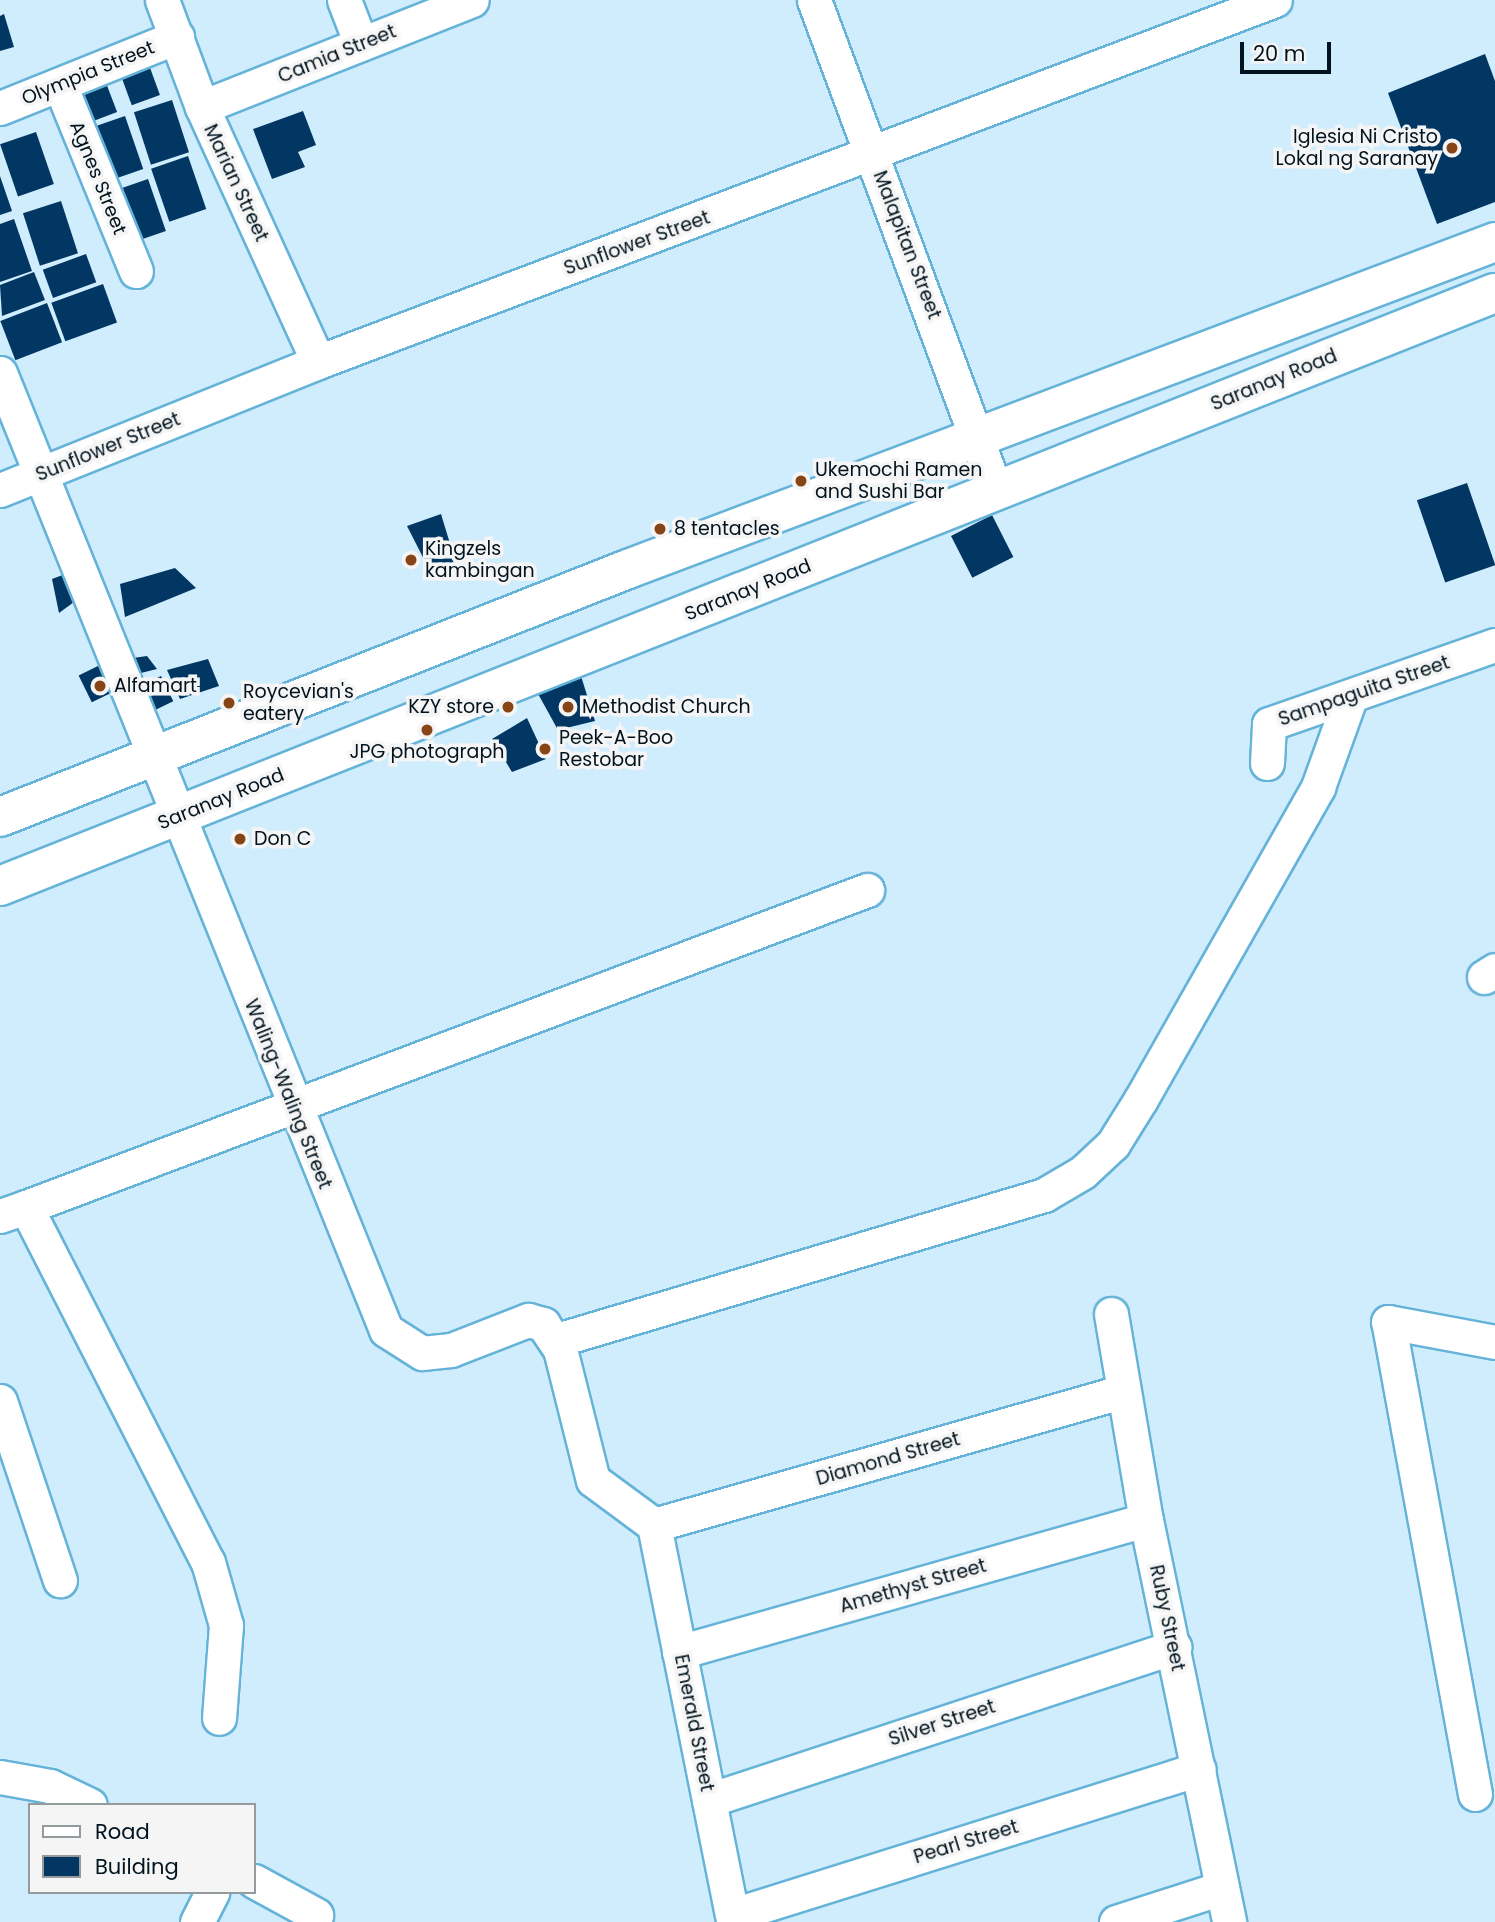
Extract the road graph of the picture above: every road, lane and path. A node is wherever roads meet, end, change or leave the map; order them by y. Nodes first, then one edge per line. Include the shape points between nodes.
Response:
1 (162, 0) edge
2 (344, 0) edge
3 (471, 0) edge
4 (814, 0) edge
5 (1275, 0) edge
6 (177, 37) junction
7 (361, 44) junction
8 (60, 85) junction
9 (202, 107) junction
10 (0, 108) edge
11 (874, 155) junction
12 (1495, 242) edge
13 (136, 271) dead end
14 (1495, 293) edge
15 (318, 362) junction
16 (0, 373) edge
17 (980, 440) junction
18 (40, 475) junction
19 (0, 490) edge
20 (996, 491) junction
21 (1495, 645) edge
22 (1350, 698) junction
23 (152, 753) junction
24 (1267, 763) dead end
25 (178, 816) junction
26 (0, 817) edge
27 (0, 886) edge
28 (867, 890) dead end
29 (294, 1110) junction
30 (13, 1212) edge
31 (1111, 1314) dead end
32 (557, 1340) junction
33 (1495, 1342) edge
34 (1122, 1392) junction
35 (0, 1401) edge
36 (1146, 1520) junction
37 (654, 1525) junction
38 (60, 1580) dead end
39 (1174, 1647) junction
40 (679, 1652) junction
41 (219, 1718) dead end
42 (1199, 1769) junction
43 (0, 1777) edge
44 (1475, 1794) dead end
45 (709, 1800) junction
46 (86, 1803) edge
47 (256, 1882) edge
48 (1222, 1888) junction
49 (211, 1894) edge
50 (316, 1915) dead end
51 (733, 1919) edge
52 (197, 1922) edge
53 (1116, 1922) edge
54 (1229, 1922) edge

1 - 6 street, Marian Street
2 - 7 street
3 - 7 street, Camia Street
4 - 11 street, Malapitan Street
5 - 11 street, Sunflower Street
6 - 8 street, Olympia Street
6 - 9 street, Marian Street
7 - 9 street, Camia Street
8 - 10 street, Olympia Street
8 - 13 street, Agnes Street
9 - 15 street, Marian Street
11 - 15 street, Sunflower Street
11 - 17 street, Malapitan Street
12 - 17 street
14 - 20 street, Saranay Road
15 - 18 street, Sunflower Street
16 - 18 street, Waling-Waling Street
17 - 20 street, Malapitan Street
17 - 23 street
18 - 19 street, Sunflower Street
18 - 23 street, Waling-Waling Street
20 - 25 street, Saranay Road
21 - 22 street, Sampaguita Street
22 - 24 street, Sampaguita Street via 1269,724
22 - 32 street via 1304,811 1141,1099 1113,1144 1083,1172 1044,1195
23 - 25 street, Waling-Waling Street
23 - 26 street
25 - 27 street, Saranay Road
25 - 29 street, Waling-Waling Street
28 - 29 street
29 - 30 street
29 - 32 street, Waling-Waling Street via 386,1330 422,1353 451,1350 528,1320 543,1324
30 - 41 street via 223,1599
31 - 34 street, Ruby Street
32 - 37 street via 593,1480
33 - 44 street via 1388,1322
34 - 36 street, Ruby Street
34 - 37 street, Diamond Street
35 - 38 street
36 - 39 street, Ruby Street
36 - 40 street, Amethyst Street
37 - 40 street, Emerald Street
39 - 42 street, Ruby Street
39 - 45 street, Silver Street
40 - 45 street, Emerald Street
42 - 48 street, Ruby Street
42 - 51 street, Pearl Street
43 - 46 street via 50,1786
45 - 51 street, Emerald Street
47 - 50 street
48 - 53 street
48 - 54 street, Ruby Street
49 - 52 street

